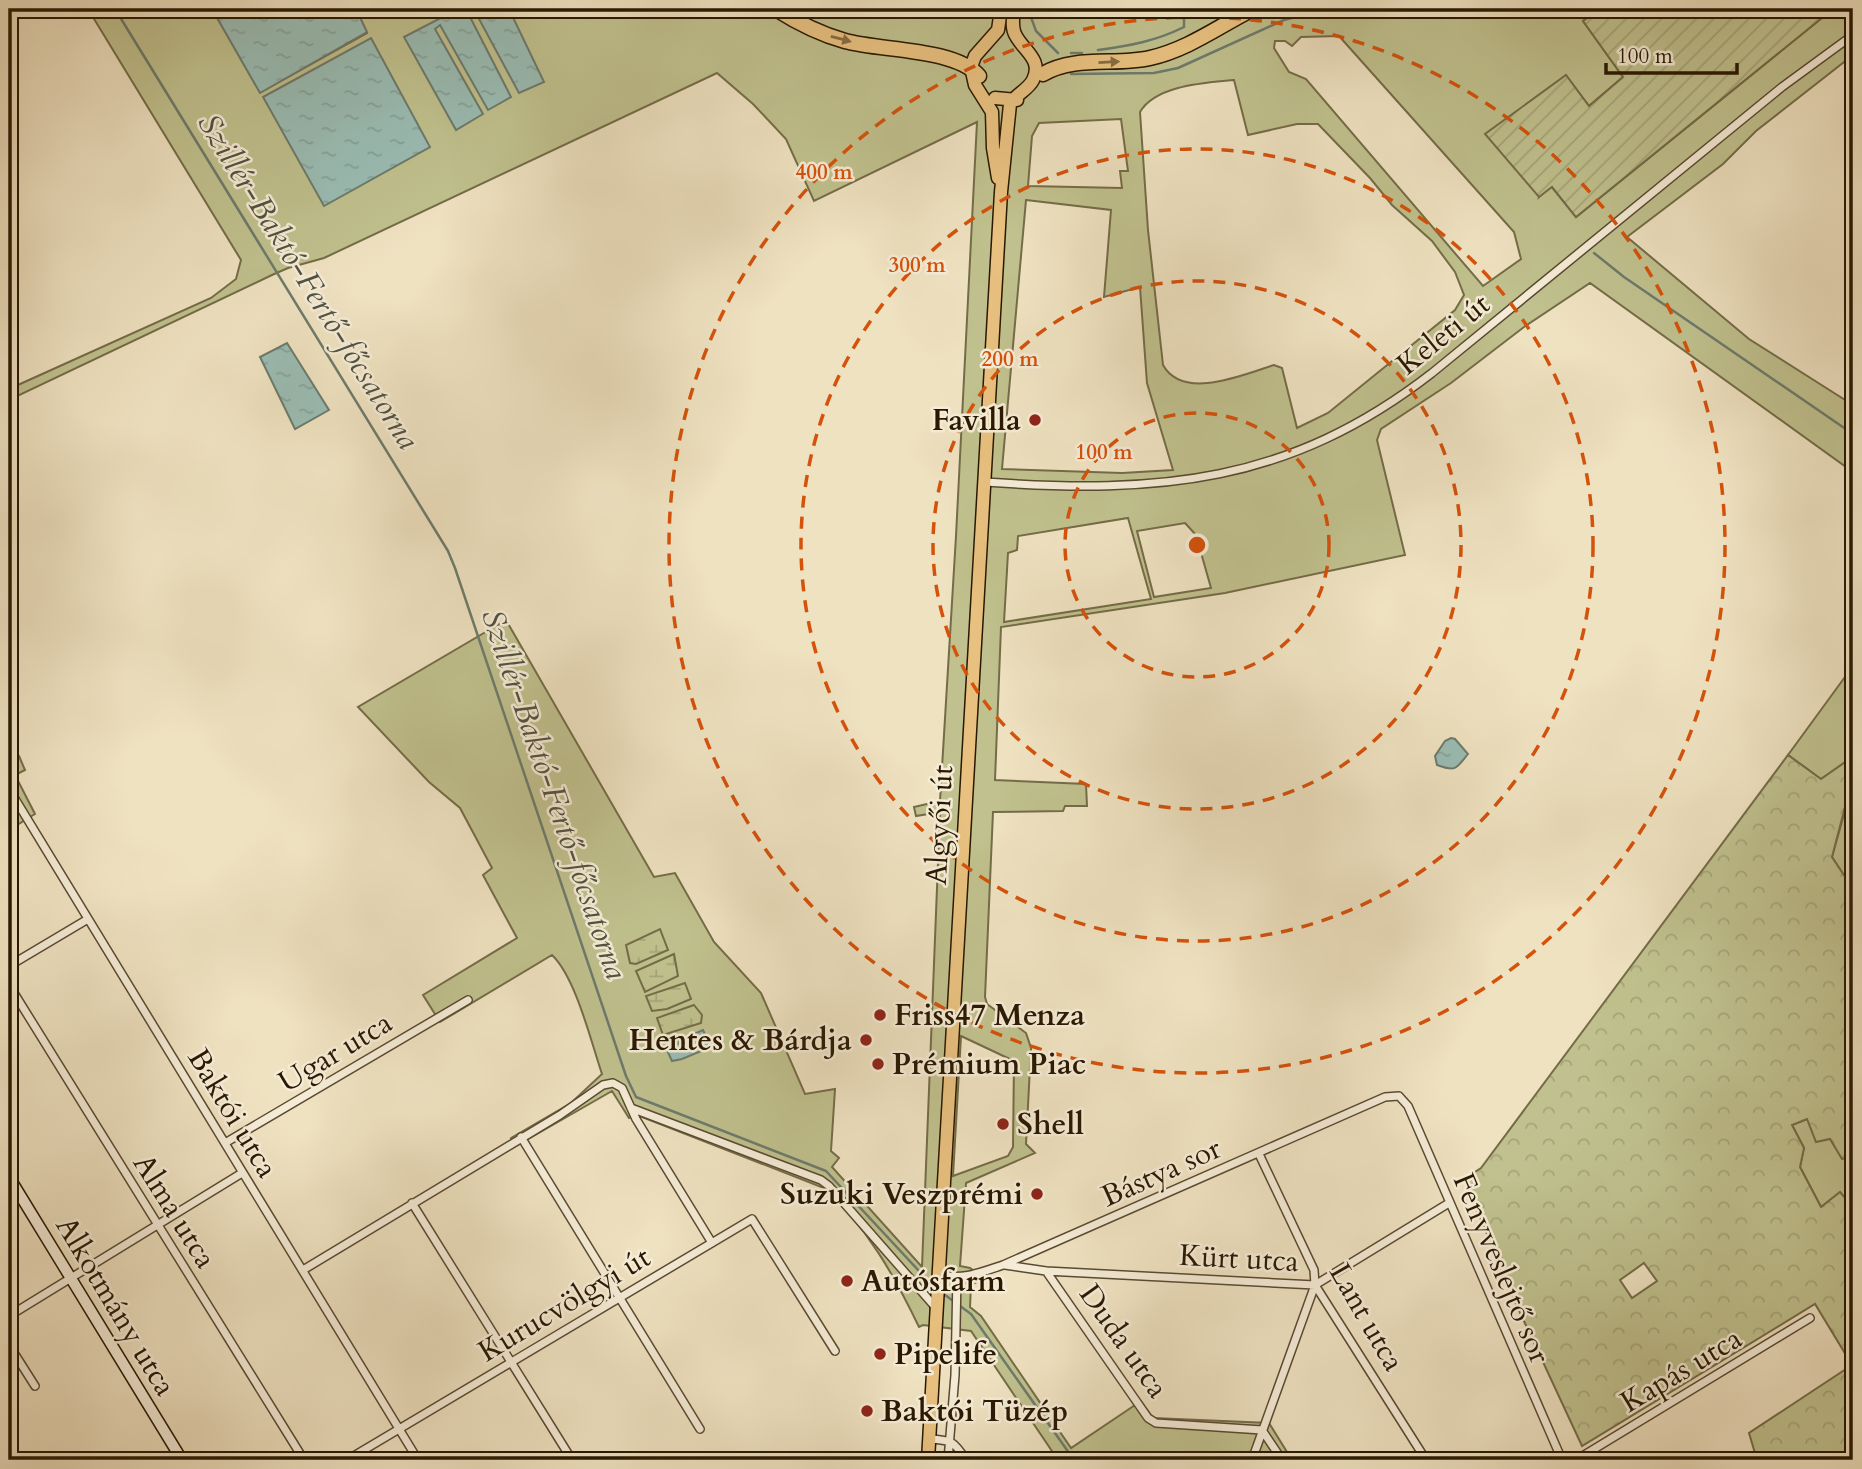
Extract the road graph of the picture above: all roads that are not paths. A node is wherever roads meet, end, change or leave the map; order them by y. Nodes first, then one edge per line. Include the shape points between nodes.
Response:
1 (776, 9) edge
2 (1001, 9) edge
3 (1007, 9) edge
4 (1017, 9) edge
5 (1253, 9) edge
6 (1853, 35) edge
7 (975, 71) junction
8 (1043, 74) junction
9 (995, 98) junction
10 (1016, 100) junction
11 (1001, 192) junction
12 (985, 482) junction
13 (9, 789) edge
14 (88, 919) junction
15 (9, 966) edge
16 (9, 985) edge
17 (468, 1000) dead end
18 (1399, 1096) joint
19 (631, 1108) junction
20 (521, 1138) junction
21 (225, 1143) junction
22 (1259, 1154) junction
23 (242, 1172) junction
24 (9, 1177) edge
25 (412, 1203) junction
26 (1449, 1203) junction
27 (157, 1226) junction
28 (712, 1242) junction
29 (1034, 1253) junction
30 (1003, 1265) junction
31 (303, 1270) junction
32 (1044, 1271) junction
33 (939, 1276) junction
34 (957, 1277) junction
35 (71, 1278) junction
36 (1315, 1285) junction
37 (619, 1298) junction
38 (937, 1305) junction
39 (9, 1316) edge
40 (1810, 1318) dead end
41 (9, 1345) edge
42 (835, 1351) dead end
43 (511, 1362) junction
44 (35, 1386) dead end
45 (399, 1428) junction
46 (700, 1429) dead end
47 (1262, 1430) junction
48 (929, 1439) junction
49 (949, 1440) junction
50 (965, 1458) edge
51 (182, 1460) edge
52 (304, 1460) edge
53 (346, 1460) edge
54 (418, 1460) edge
55 (572, 1460) edge
56 (928, 1460) edge
57 (950, 1460) edge
58 (1252, 1460) edge
59 (1282, 1460) edge
60 (1426, 1460) edge
61 (1562, 1460) edge
62 (1576, 1460) edge

1 -> 7 highway via 837,39 953,59
2 - 7 main road via 998,30 975,56
3 - 7 main road via 1000,42 985,54
4 - 8 main road via 1020,29 1042,58
4 - 10 main road via 1014,33 1036,65 1032,81
8 -> 5 highway via 1065,64 1147,59 1172,52
6 - 12 street, Keleti út via 1782,87 1432,373 1354,425 1283,457 1182,482 1072,487
7 - 9 main road
7 - 11 main road via 975,85 992,112
8 - 10 main road via 1032,94
9 - 10 main road
9 - 11 main road
10 - 11 main road
11 - 12 main road, Algyői út
12 - 33 main road, Algyői út
13 - 14 street, Baktói utca
14 - 15 street
14 - 21 street, Baktói utca
16 - 27 street, Alma utca
17 - 21 street, Ugar utca
18 - 22 street, Bástya sor via 1385,1097
18 - 26 street, Fenyveslejtő sor via 1408,1106
19 - 20 street via 622,1088 613,1083 603,1085
19 - 28 street
19 - 38 street via 821,1180
20 - 25 street
20 - 37 street
21 - 23 street, Baktói utca
22 - 29 street, Bástya sor
22 - 36 street, Lant utca via 1314,1270
23 - 27 street
23 - 31 street, Baktói utca
24 - 35 street, Alkotmány utca
25 - 31 street
25 - 43 street
26 - 36 street, Kürt utca
26 - 61 street, Fenyveslejtő sor
27 - 35 street
27 - 52 street, Alma utca
28 - 37 street, Kurucvölgyi út
28 - 42 street, Kurucvölgyi út via 752,1219
29 - 30 street, Bástya sor
29 - 32 street, Duda utca
30 - 32 street, Kürt utca
30 - 34 street, Bástya sor
31 - 45 street, Baktói utca
32 - 36 street, Kürt utca
32 - 47 street, Duda utca via 1148,1418 1156,1423
33 - 34 street, Bástya sor
33 - 38 main road, Algyői út
34 - 49 street
35 - 39 street
35 - 51 street, Alkotmány utca
36 - 47 street
36 - 60 street, Lant utca
37 - 43 street, Kurucvölgyi út
37 - 46 street
38 - 48 main road, Algyői út
40 - 62 street, Kapás utca
41 - 44 street
43 - 45 street, Kurucvölgyi út
43 - 55 street
45 - 53 street, Kurucvölgyi út
45 - 54 street, Baktói utca
47 - 58 street
47 - 59 street
48 - 49 street
48 - 56 main road, Algyői út
49 - 50 street
49 - 57 street
50 - 57 street

